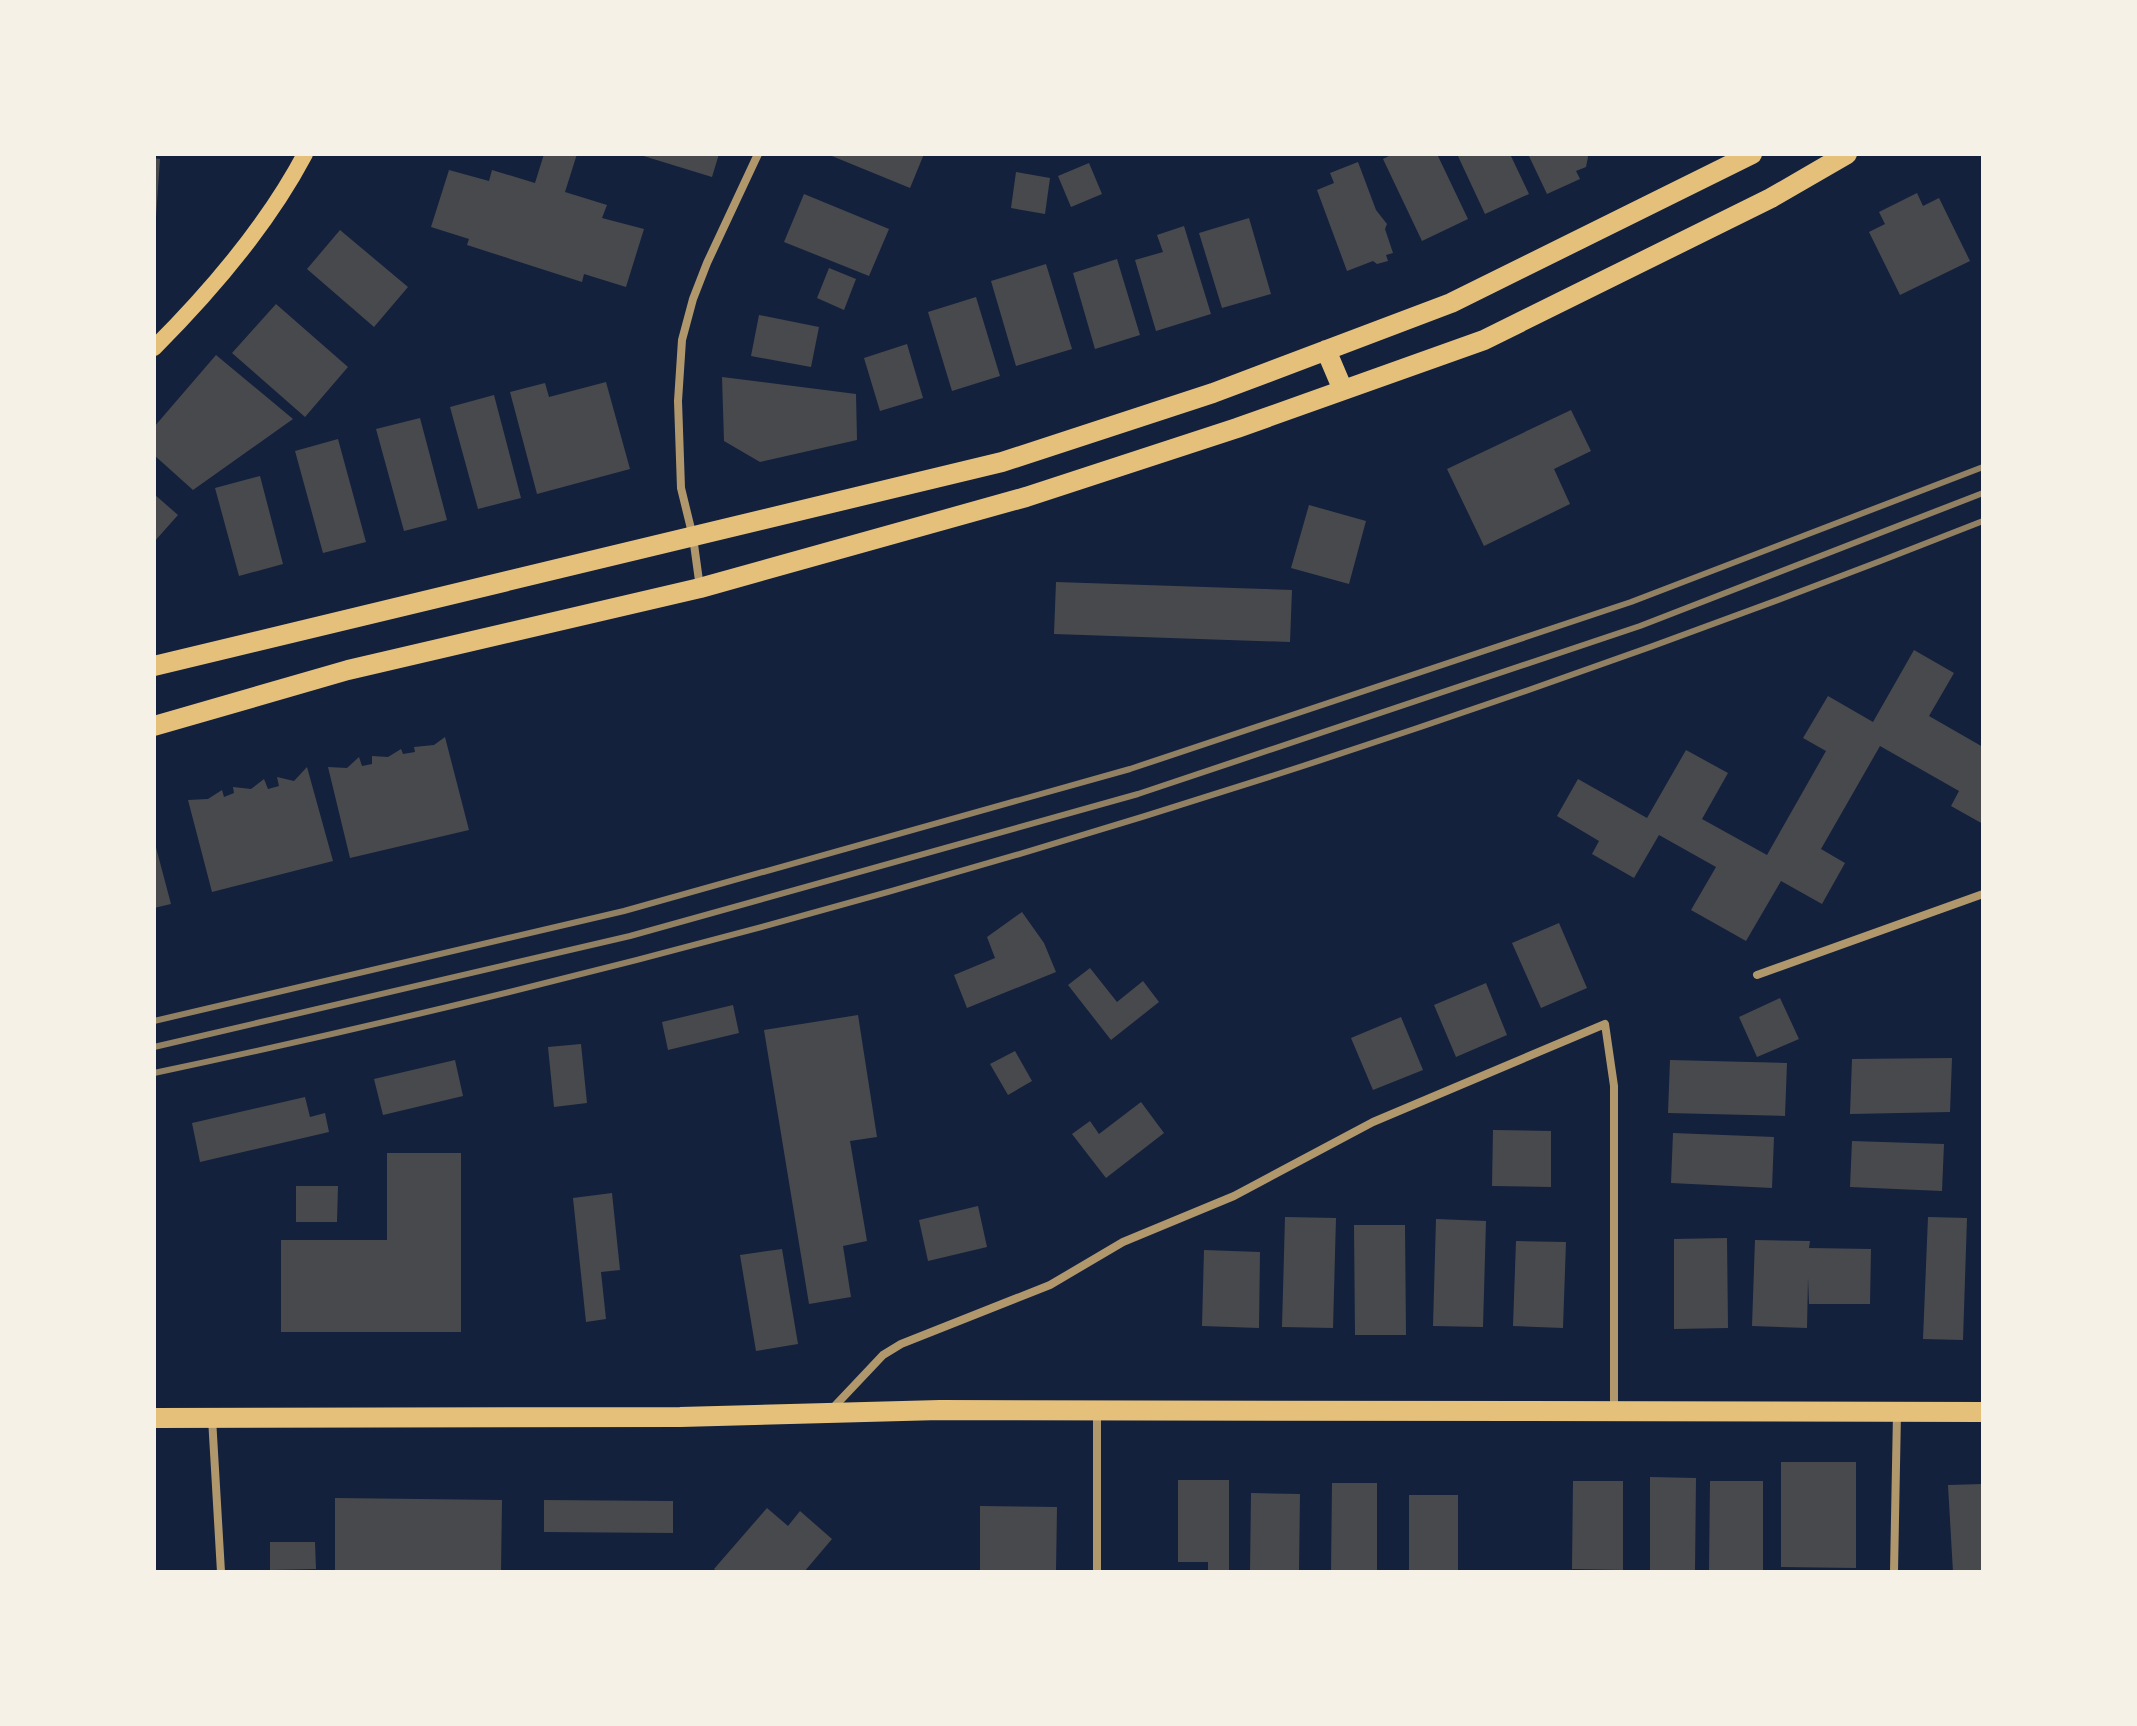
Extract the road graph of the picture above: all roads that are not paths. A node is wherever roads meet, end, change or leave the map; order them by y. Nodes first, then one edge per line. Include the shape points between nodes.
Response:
1 (305, 154) edge
2 (758, 154) edge
3 (1752, 154) edge
4 (1847, 154) edge
5 (154, 348) edge
6 (1326, 350) junction
7 (1343, 390) junction
8 (693, 537) junction
9 (700, 588) junction
10 (154, 666) edge
11 (154, 726) edge
12 (1983, 894) edge
13 (1757, 975) dead end
14 (1097, 1410) junction
15 (1614, 1411) junction
16 (1897, 1412) junction
17 (1983, 1412) edge
18 (828, 1414) junction
19 (154, 1418) edge
20 (212, 1418) junction
21 (221, 1572) edge
22 (1097, 1572) edge
23 (1894, 1572) edge

1 - 5 main road via 229,268
2 - 8 street via 702,275 682,340 681,488
3 - 6 main road via 1451,303
4 - 7 main road via 1771,198 1484,340
6 - 7 main road
6 - 8 main road via 1002,462
7 - 9 main road via 1026,497
8 - 9 street
8 - 10 main road
9 - 11 main road via 348,670
12 - 13 street
14 - 15 main road
14 - 18 main road
14 - 22 street
15 - 16 main road
15 - 18 street via 1614,1086 1605,1024 1397,1111 1234,1196 1123,1242 1050,1285 901,1344 883,1355
16 - 17 main road
16 - 23 street
18 - 20 main road
19 - 20 main road
20 - 21 street

